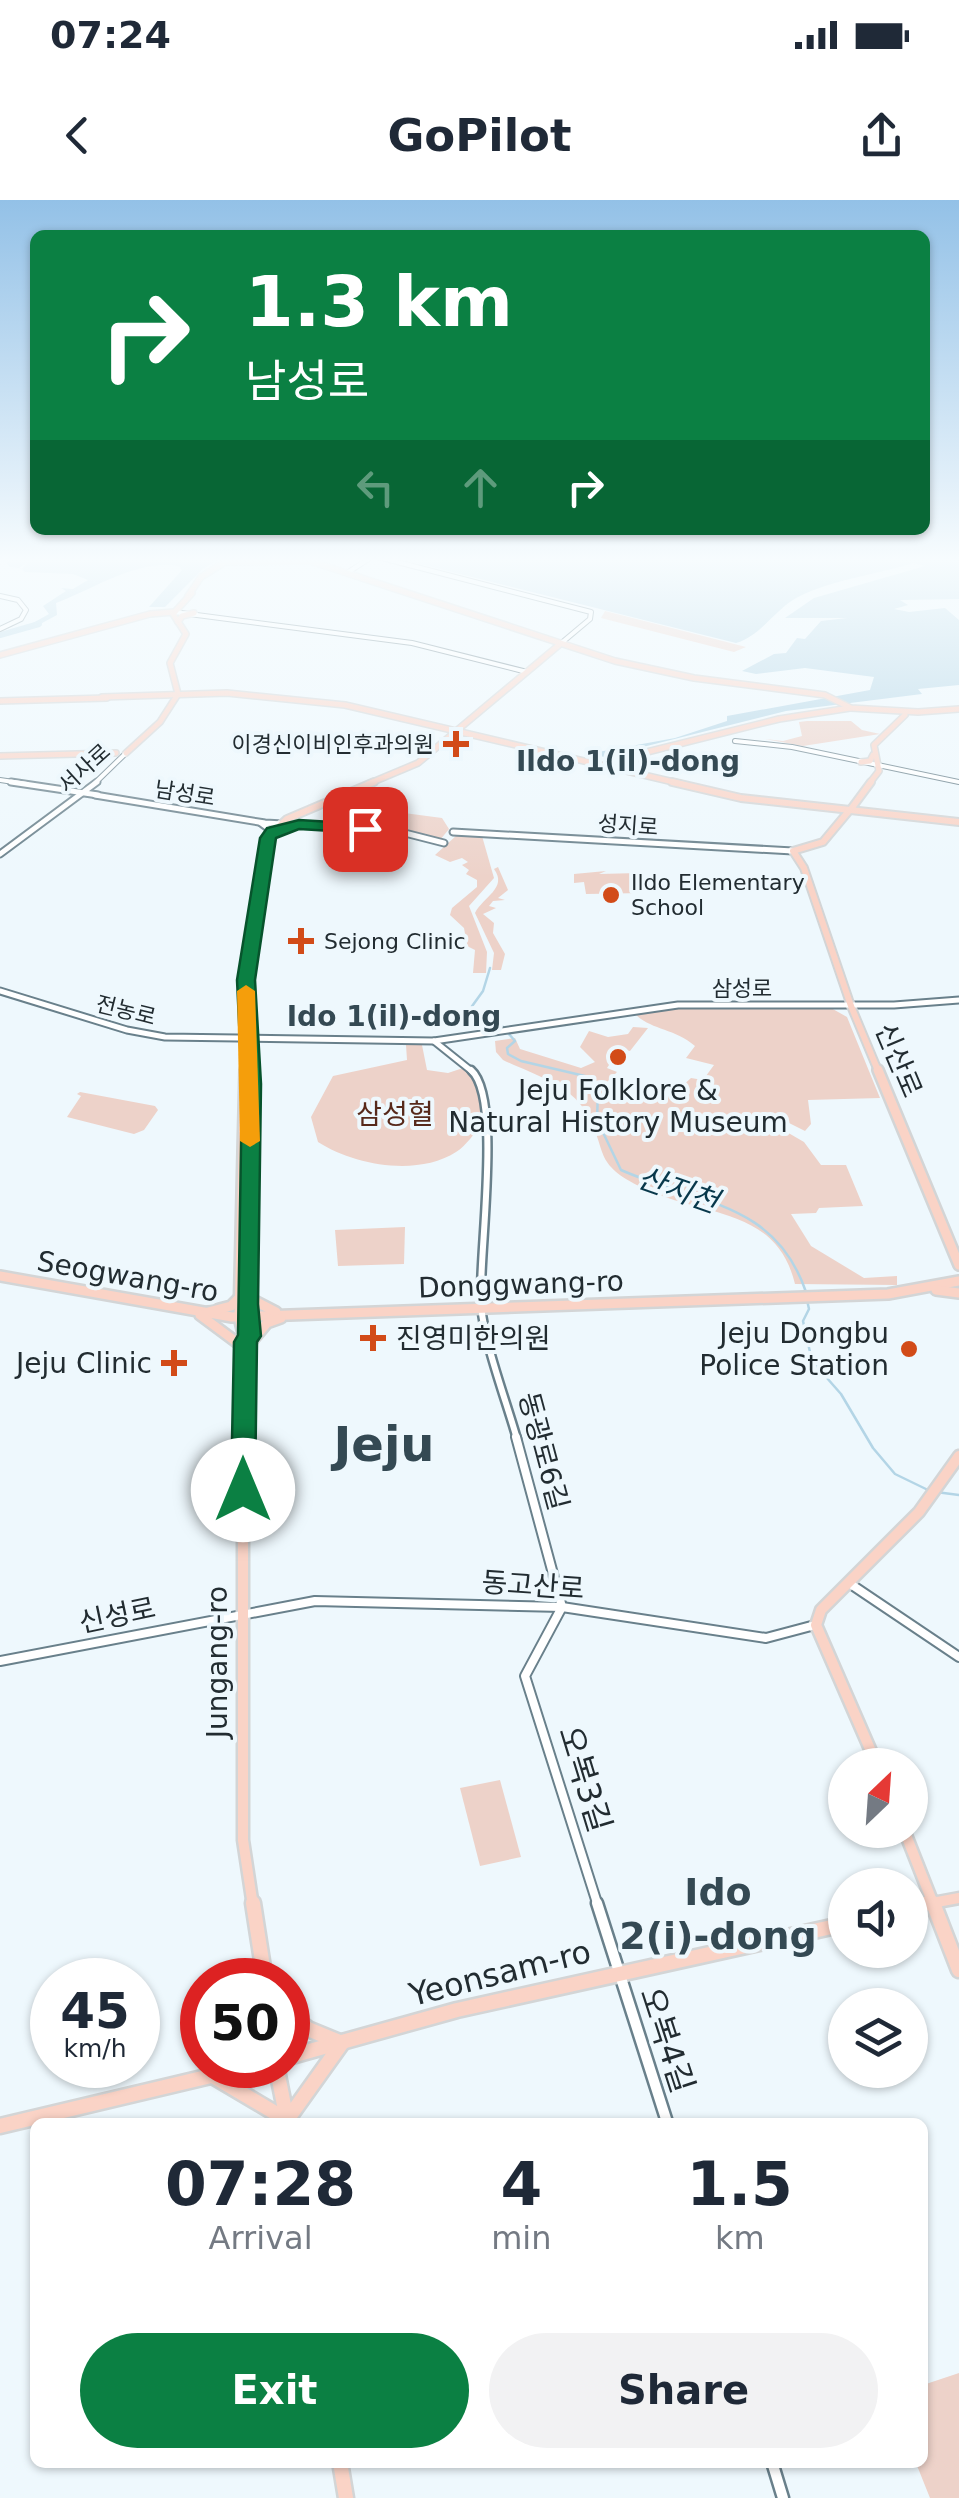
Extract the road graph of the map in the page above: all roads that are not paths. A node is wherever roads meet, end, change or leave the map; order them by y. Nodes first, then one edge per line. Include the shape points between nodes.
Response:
1 (172, 663) edge
2 (493, 663) edge
3 (537, 663) edge
4 (633, 663) edge
5 (527, 672) junction
6 (176, 685) junction
7 (204, 693) junction
8 (178, 694) junction
9 (157, 695) junction
10 (0, 700) edge
11 (172, 706) junction
12 (849, 706) junction
13 (959, 709) edge
14 (904, 715) junction
15 (468, 722) junction
16 (439, 726) junction
17 (458, 731) junction
18 (476, 735) junction
19 (720, 735) junction
20 (448, 738) junction
21 (874, 752) junction
22 (116, 753) joint
23 (126, 753) junction
24 (0, 755) edge
25 (861, 762) junction
26 (879, 768) junction
27 (630, 770) junction
28 (642, 774) junction
29 (0, 780) edge
30 (956, 782) edge
31 (85, 794) junction
32 (95, 795) junction
33 (831, 808) junction
34 (847, 810) junction
35 (298, 814) junction
36 (840, 817) junction
37 (959, 822) edge
38 (280, 823) junction
39 (299, 824) junction
40 (268, 825) junction
41 (453, 832) dead end
42 (444, 843) dead end
43 (804, 849) junction
44 (0, 854) edge
45 (795, 854) junction
46 (0, 992) edge
47 (959, 1000) edge
48 (850, 1006) junction
49 (494, 1034) joint
50 (246, 1036) junction
51 (434, 1041) junction
52 (959, 1266) edge
53 (0, 1276) edge
54 (959, 1282) edge
55 (923, 1289) junction
56 (959, 1294) edge
57 (244, 1297) junction
58 (481, 1307) junction
59 (197, 1314) junction
60 (293, 1315) junction
61 (243, 1317) junction
62 (245, 1347) junction
63 (959, 1456) edge
64 (919, 1512) joint
65 (849, 1582) junction
66 (562, 1606) junction
67 (243, 1612) junction
68 (816, 1625) junction
69 (959, 1657) edge
70 (0, 1662) edge
71 (870, 1748) edge
72 (911, 1848) edge
73 (959, 1898) edge
74 (931, 1901) junction
75 (928, 1902) edge
76 (828, 1928) edge
77 (262, 1958) edge
78 (959, 1970) edge
79 (619, 1973) junction
80 (310, 2030) edge
81 (342, 2042) junction
82 (310, 2051) edge
83 (180, 2079) edge
84 (242, 2088) edge
85 (281, 2088) edge
86 (30, 2118) edge
87 (31, 2118) edge
88 (283, 2118) edge
89 (286, 2118) edge
90 (289, 2118) edge
91 (665, 2118) edge
92 (0, 2126) edge
93 (341, 2468) edge
94 (774, 2468) edge
95 (346, 2498) edge
96 (782, 2498) edge

1 - 6 main road
2 - 5 street
3 - 5 main road
4 - 12 main road via 831,697
5 - 15 main road
6 - 7 main road
6 - 8 main road
6 - 9 main road
7 - 8 main road
7 - 11 main road
7 - 16 main road via 345,705
8 - 9 main road
8 - 11 main road, 서사로
9 - 10 main road
9 - 11 main road
11 - 23 main road, 서사로
12 - 14 main road
12 - 19 main road
13 - 14 main road
14 - 21 main road
15 - 16 main road
15 - 17 main road
15 - 18 main road
16 - 17 main road
16 - 20 main road
17 - 18 main road
17 - 20 main road
18 - 20 main road
18 - 27 main road
19 - 25 street
19 - 27 main road via 639,754
20 - 35 main road via 409,768
21 - 25 main road
21 - 26 main road
22 - 23 street
22 - 24 main road
23 - 31 street, 서사로
25 - 26 street
26 - 30 street
26 - 34 main road
27 - 28 main road
28 - 33 main road via 741,798
28 - 34 main road
29 - 31 street, 남성로
31 - 32 street, 남성로
31 - 44 street, 서사로
32 - 40 street, 남성로
32 - 40 street, 남성로
33 - 34 main road
33 - 36 main road
34 - 36 main road
34 - 37 main road
34 - 43 main road via 825,840
35 - 38 main road
35 - 39 street
35 - 40 street
36 - 43 main road
38 - 39 street
38 - 40 main road
39 - 40 street
39 - 42 street via 393,830
40 - 50 main road, Jungang-ro via 246,980
41 - 45 street, 성지로
43 - 45 main road
45 - 48 main road, 신산로
46 - 50 street, 전농로 via 152,1036
47 - 48 street, 삼성로
48 - 49 street, 삼성로 via 678,1005
48 - 52 main road, 신산로
49 - 51 street
50 - 51 street
50 - 57 main road, Jungang-ro via 252,1084
51 - 58 street, 동광로6길 via 483,1084
53 - 59 main road, Seogwang-ro
54 - 55 main road
55 - 56 main road
55 - 58 main road, Donggwang-ro
57 - 59 main road
57 - 60 main road
57 - 61 main road, Jungang-ro
58 - 60 main road, Donggwang-ro
58 - 66 street, 동광로6길
59 - 61 main road, Seogwang-ro
59 - 62 main road
60 - 61 main road, Donggwang-ro
60 - 62 main road via 267,1323
61 - 62 main road, Jungang-ro
62 - 67 main road, Jungang-ro
63 - 64 main road
64 - 65 main road
65 - 68 main road via 821,1610
65 - 69 street
66 - 67 street, 동고산로 via 316,1600
66 - 68 street, 동고산로 via 740,1637 766,1638
66 - 79 street, 오복3길 via 525,1676
67 - 70 street, 신성로
67 - 77 main road, Jungang-ro via 243,1840
68 - 71 main road
72 - 74 main road
73 - 74 main road
74 - 75 main road
74 - 78 main road
76 - 79 main road, Yeonsam-ro
79 - 81 main road, Yeonsam-ro
79 - 91 street, 오복4길
80 - 81 main road
81 - 82 main road, Yeonsam-ro
81 - 90 main road
83 - 87 main road
84 - 88 main road
85 - 89 main road
86 - 92 main road
93 - 95 main road
94 - 96 street

